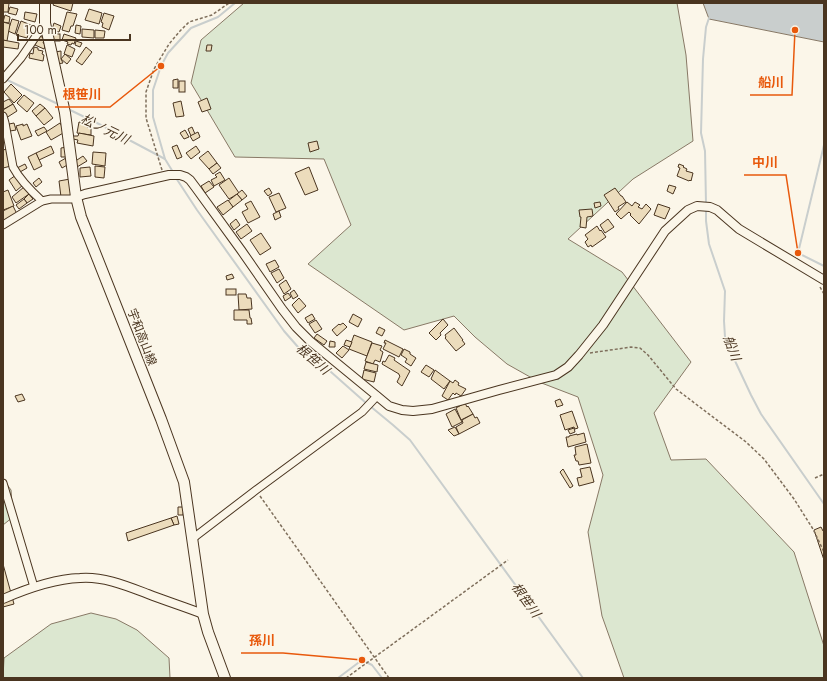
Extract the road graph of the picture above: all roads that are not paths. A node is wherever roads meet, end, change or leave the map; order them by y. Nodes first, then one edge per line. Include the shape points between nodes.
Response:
1 (45, 3) edge
2 (45, 23) junction
3 (5, 77) edge
4 (3, 116) edge
5 (76, 197) junction
6 (42, 201) junction
7 (3, 225) edge
8 (824, 280) edge
9 (375, 398) junction
10 (3, 483) edge
11 (192, 539) junction
12 (34, 587) junction
13 (3, 599) edge
14 (203, 614) junction
15 (224, 678) edge

1 - 2 main road, 宇和高山線
2 - 3 street
2 - 5 main road, 宇和高山線 via 65,114
4 - 6 street via 13,167
5 - 6 street
5 - 9 street via 166,175 186,177 296,327
5 - 11 main road, 宇和高山線 via 184,482
6 - 7 street
8 - 9 street via 739,229 717,210 697,206 688,210 665,231 603,325 568,367 556,375 432,409 402,410
9 - 11 street via 362,412
10 - 12 street
11 - 14 main road, 宇和高山線
12 - 13 street
12 - 14 street via 80,577 102,579
14 - 15 main road, 宇和高山線

